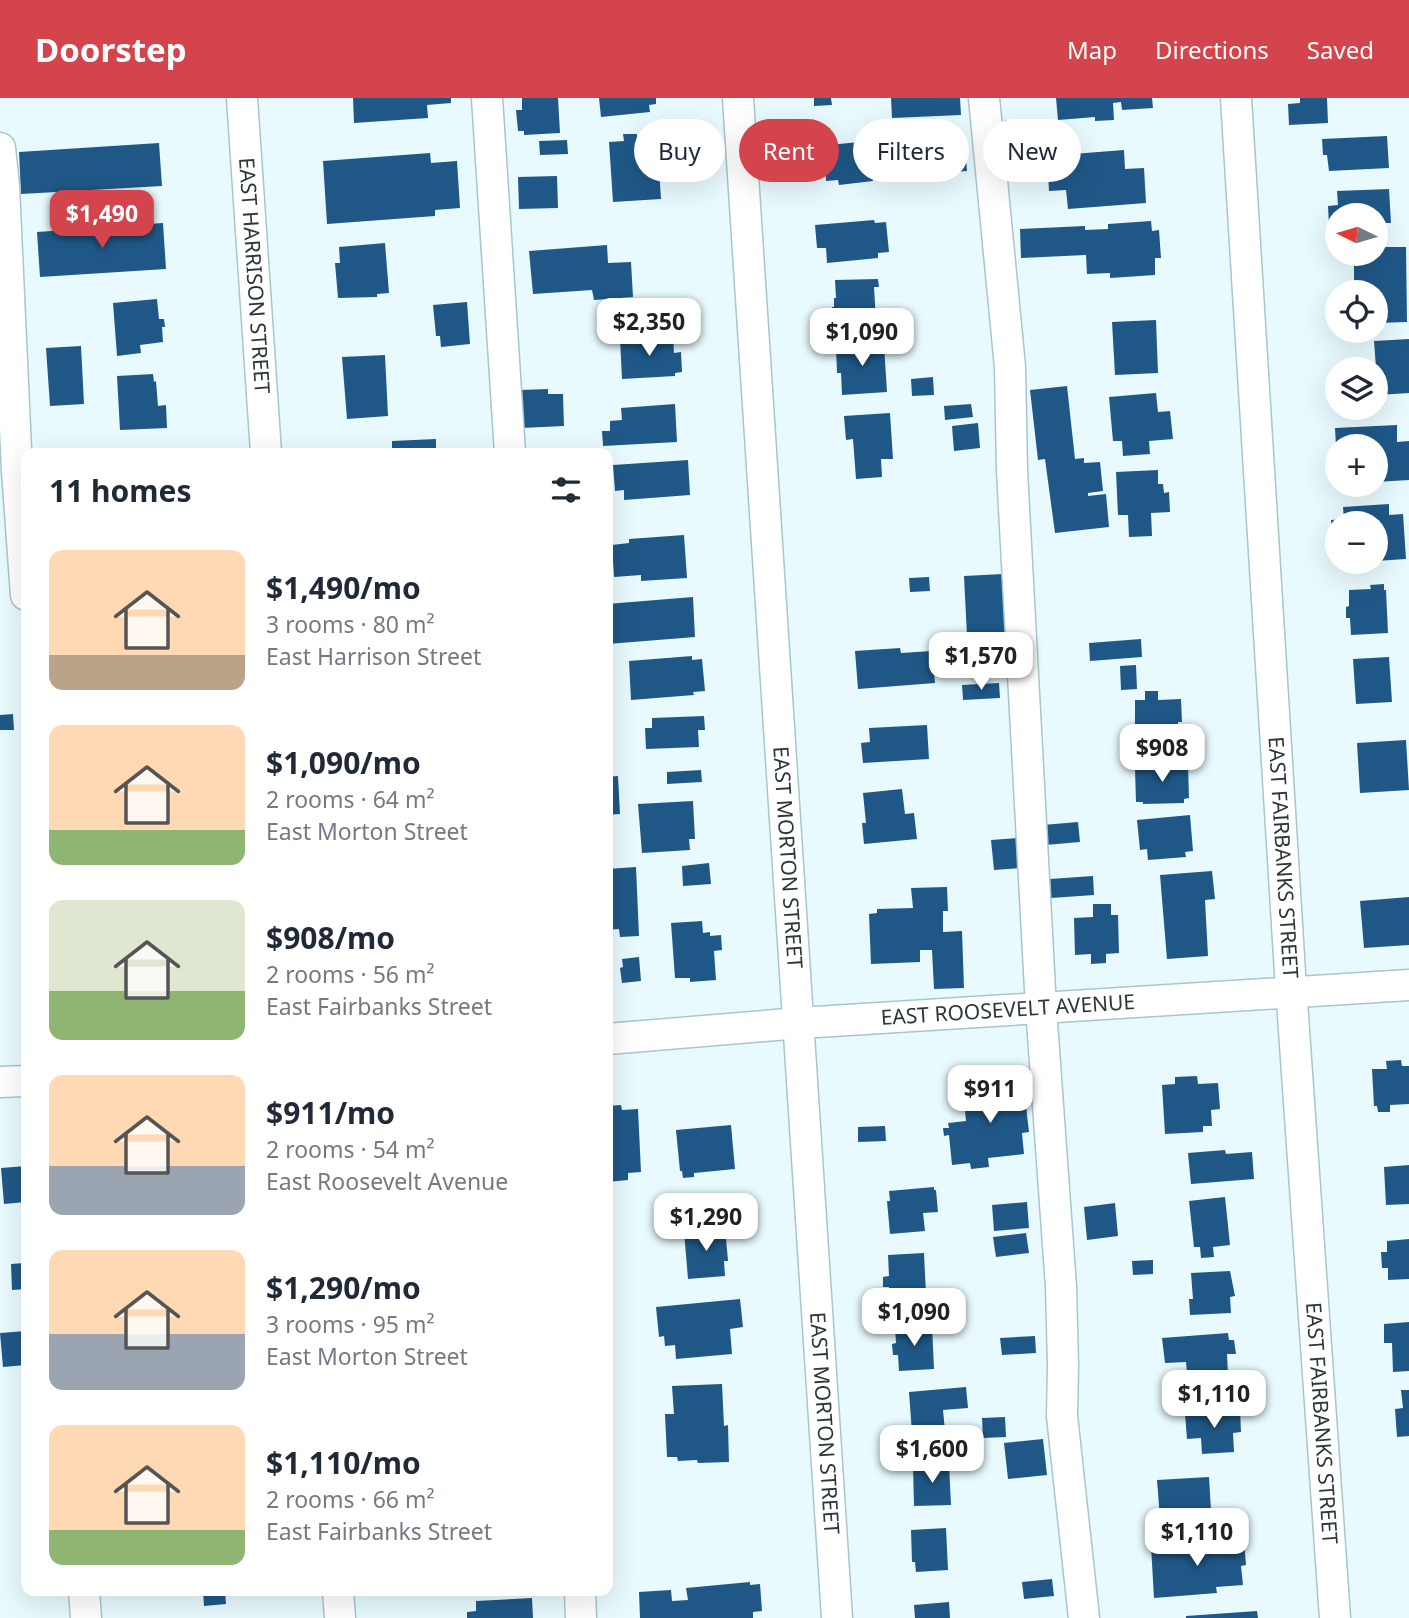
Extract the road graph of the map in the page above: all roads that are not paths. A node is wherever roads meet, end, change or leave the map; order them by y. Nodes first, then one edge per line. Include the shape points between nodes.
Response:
1 (242, 98) edge
2 (487, 98) edge
3 (738, 98) edge
4 (984, 98) edge
5 (1236, 98) edge
6 (0, 148) edge
7 (266, 448) edge
8 (510, 448) edge
9 (21, 527) edge
10 (1409, 985) edge
11 (1291, 992) junction
12 (1041, 1008) junction
13 (800, 1023) junction
14 (613, 1039) edge
15 (21, 1081) edge
16 (0, 1082) edge
17 (84, 1596) edge
18 (338, 1596) edge
19 (580, 1596) edge
20 (86, 1618) edge
21 (340, 1618) edge
22 (582, 1618) edge
23 (837, 1618) edge
24 (1084, 1618) edge
25 (1335, 1618) edge

1 - 7 street, EAST HARRISON STREET
2 - 8 street
3 - 13 street, EAST MORTON STREET
4 - 12 street via 1010,366
5 - 11 street, EAST FAIRBANKS STREET
6 - 9 street
10 - 11 street, EAST ROOSEVELT AVENUE
11 - 12 street, EAST ROOSEVELT AVENUE
11 - 25 street, EAST FAIRBANKS STREET
12 - 13 street, EAST ROOSEVELT AVENUE
12 - 24 street via 1061,1287 1062,1416
13 - 14 street, EAST ROOSEVELT AVENUE
13 - 23 street, EAST MORTON STREET
15 - 16 street
17 - 20 street
18 - 21 street
19 - 22 street

